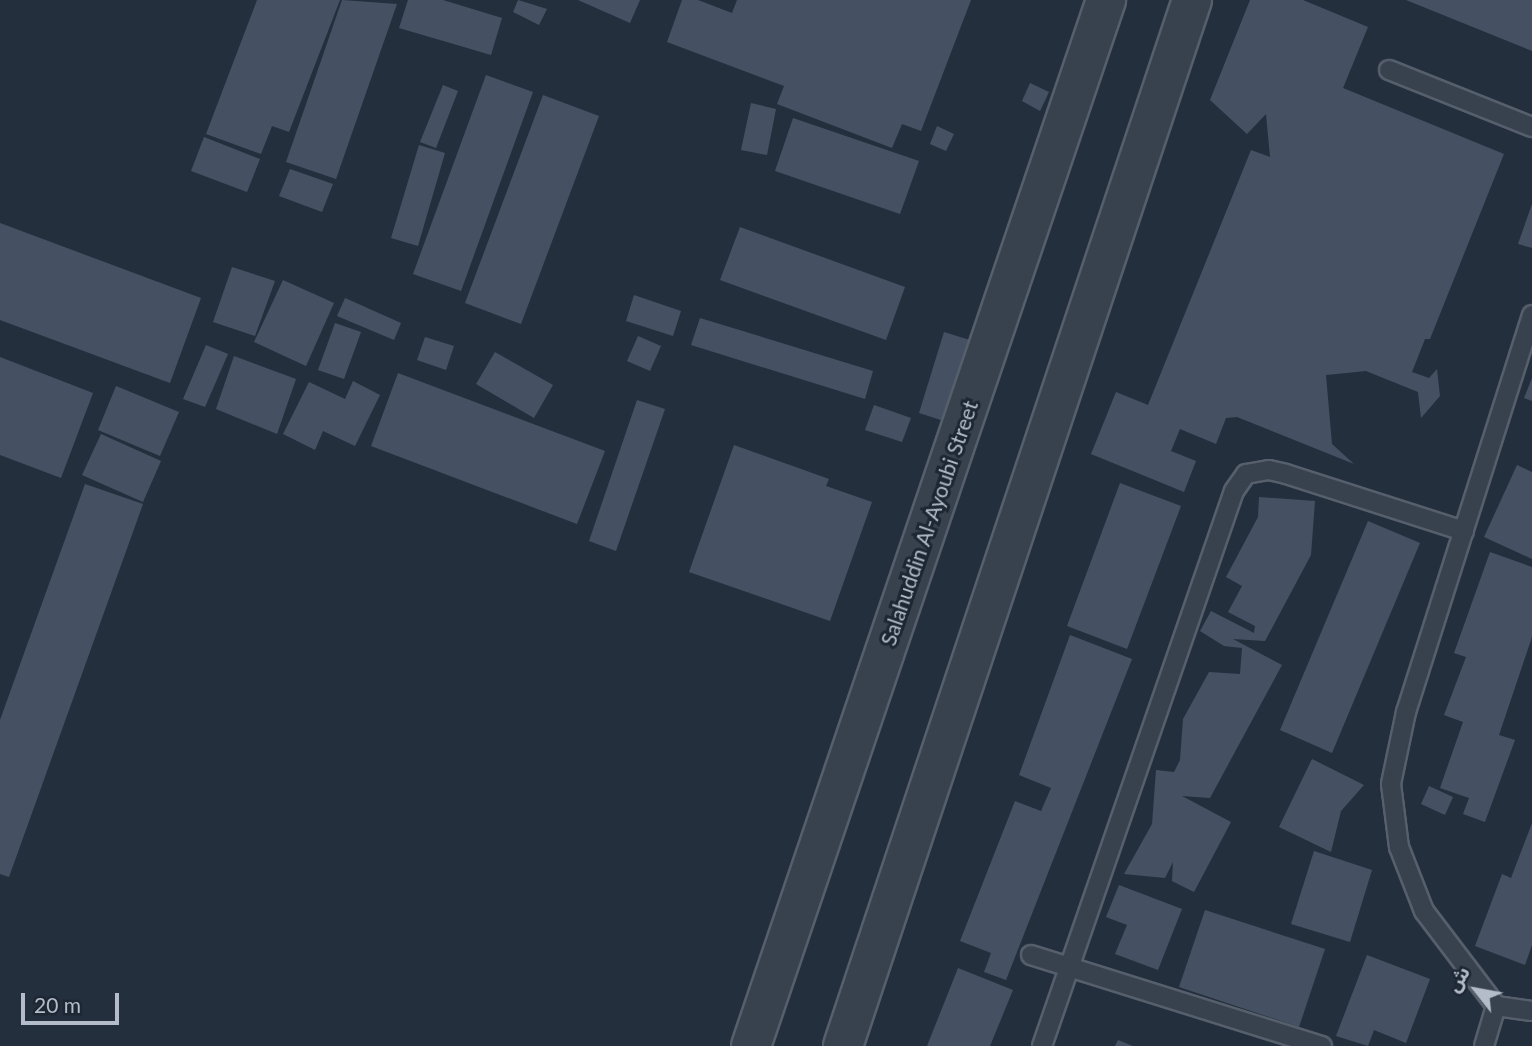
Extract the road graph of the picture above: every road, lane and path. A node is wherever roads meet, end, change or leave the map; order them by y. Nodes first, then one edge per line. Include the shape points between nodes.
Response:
1 (1106, 0) edge
2 (1192, 0) edge
3 (1389, 70) dead end
4 (1532, 127) edge
5 (1532, 315) edge
6 (1464, 531) junction
7 (1031, 955) dead end
8 (1070, 967) junction
9 (1496, 1006) junction
10 (1532, 1011) edge
11 (1300, 1043) edge
12 (751, 1046) edge
13 (843, 1046) edge
14 (1042, 1046) edge
15 (1322, 1046) edge
16 (1484, 1046) edge

1 - 12 street, Salahuddin Al-Ayoubi Street
2 - 13 street
3 - 4 lane
5 - 6 lane
6 - 8 lane via 1286,474 1269,470 1246,474 1234,491
6 - 9 lane via 1406,712 1391,785 1399,847 1424,911
7 - 8 lane
8 - 11 lane
8 - 14 lane
9 - 10 lane
9 - 16 lane
11 - 15 lane

